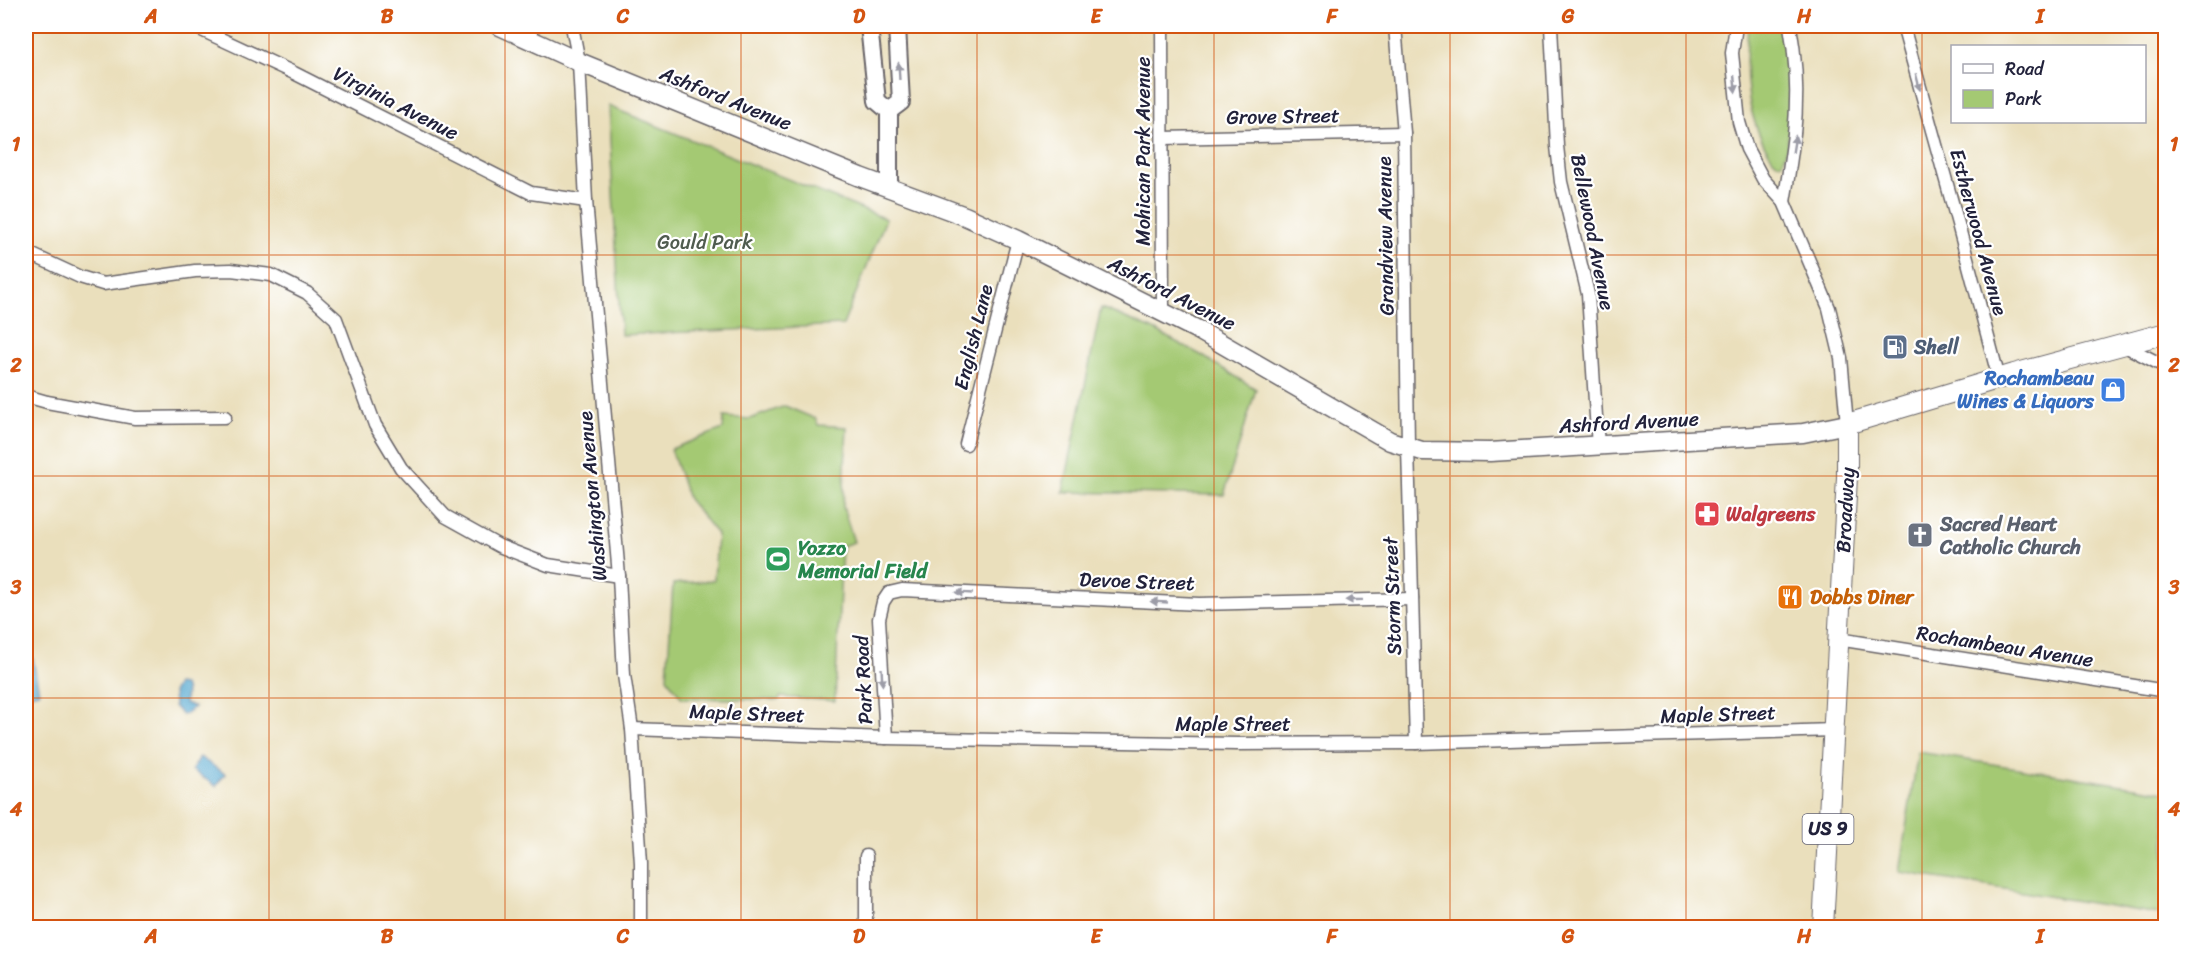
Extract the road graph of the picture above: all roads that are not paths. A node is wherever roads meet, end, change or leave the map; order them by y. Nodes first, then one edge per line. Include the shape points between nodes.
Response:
1 (193, 26) edge
2 (500, 26) edge
3 (572, 26) edge
4 (869, 26) edge
5 (897, 26) edge
6 (1162, 26) edge
7 (1395, 26) edge
8 (1551, 26) edge
9 (1736, 26) edge
10 (1790, 26) edge
11 (1903, 26) edge
12 (579, 62) junction
13 (889, 111) junction
14 (1404, 133) junction
15 (1163, 138) junction
16 (889, 188) junction
17 (586, 201) junction
18 (1784, 202) junction
19 (1018, 240) junction
20 (26, 252) edge
21 (1163, 312) junction
22 (2166, 333) edge
23 (2123, 345) junction
24 (2166, 368) edge
25 (1999, 379) junction
26 (26, 396) edge
27 (225, 417) dead end
28 (1847, 424) junction
29 (966, 444) dead end
30 (1408, 447) junction
31 (1598, 447) junction
32 (619, 576) junction
33 (1412, 599) junction
34 (879, 619) joint
35 (1838, 639) junction
36 (2166, 691) edge
37 (632, 729) junction
38 (1833, 730) junction
39 (886, 738) junction
40 (1416, 743) junction
41 (866, 855) dead end
42 (641, 927) edge
43 (866, 927) edge
44 (1823, 927) edge

1 - 17 street, Virginia Avenue via 531,193
2 - 12 main road, Ashford Avenue
3 - 12 street, Washington Avenue
4 - 13 street via 876,100
13 -> 5 street via 901,102
6 - 15 street, Mohican Park Avenue
7 - 14 street, Grandview Avenue
8 - 31 street, Bellewood Avenue via 1561,182 1588,294
9 -> 18 street via 1732,53 1739,122 1747,149 1763,179
18 -> 10 street via 1797,115 1797,73
11 -> 25 street, Estherwood Avenue
12 - 16 main road, Ashford Avenue
12 - 17 street, Washington Avenue
13 - 16 street
14 - 15 street, Grove Street
14 - 30 street, Grandview Avenue
15 - 21 street, Mohican Park Avenue
16 - 19 main road, Ashford Avenue
17 - 32 street, Washington Avenue
18 - 28 street via 1829,308 1841,358
19 - 21 main road, Ashford Avenue
19 - 29 street, English Lane
20 - 32 street via 103,284 231,270 271,275 307,293 336,319 375,424 400,468 445,516 499,546 548,565
21 - 30 main road, Ashford Avenue via 1390,441
22 - 23 main road
23 - 24 street
23 - 25 main road
25 - 28 main road
26 - 27 street via 135,418
28 - 31 main road, Ashford Avenue via 1803,433
28 - 35 main road, Broadway / US 9
30 - 31 main road, Ashford Avenue via 1438,452
30 - 33 street, Storm Street
32 - 37 street, Washington Avenue via 624,675
33 -> 34 street, Devoe Street via 1199,604 902,590 889,593
33 - 40 street, Storm Street
34 -> 39 street, Park Road
35 - 36 street, Rochambeau Avenue
35 - 38 main road, Broadway / US 9
37 - 39 street, Maple Street
37 - 42 street, Washington Avenue
38 - 40 street, Maple Street
38 - 44 main road, Broadway / US 9
39 - 40 street, Maple Street
41 - 43 street

